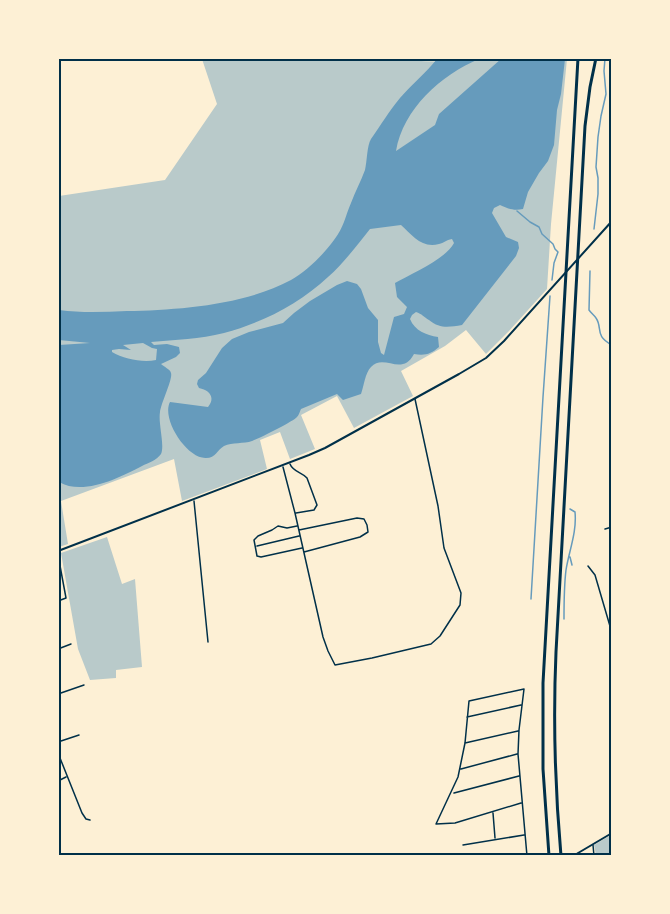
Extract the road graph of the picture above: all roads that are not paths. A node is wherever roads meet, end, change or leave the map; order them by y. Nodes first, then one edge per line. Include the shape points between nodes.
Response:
1 (578, 58) edge
2 (596, 58) edge
3 (612, 221) edge
4 (415, 399) junction
5 (290, 463) junction
6 (282, 466) junction
7 (194, 500) junction
8 (295, 513) junction
9 (298, 526) junction
10 (612, 527) edge
11 (605, 529) dead end
12 (298, 531) junction
13 (300, 536) junction
14 (256, 546) junction
15 (302, 548) junction
16 (303, 552) junction
17 (58, 553) edge
18 (588, 566) dead end
19 (58, 601) edge
20 (612, 633) edge
21 (208, 642) dead end
22 (71, 644) dead end
23 (58, 649) edge
24 (84, 685) dead end
25 (58, 694) edge
26 (522, 705) junction
27 (467, 717) junction
28 (519, 730) junction
29 (79, 735) dead end
30 (58, 742) edge
31 (465, 743) junction
32 (58, 753) edge
33 (518, 754) junction
34 (460, 769) junction
35 (67, 776) junction
36 (520, 776) junction
37 (58, 781) edge
38 (452, 794) junction
39 (521, 804) junction
40 (493, 812) junction
41 (90, 820) dead end
42 (612, 833) edge
43 (525, 834) junction
44 (495, 838) junction
45 (592, 844) junction
46 (463, 845) dead end
47 (527, 855) edge
48 (549, 855) edge
49 (561, 855) edge
50 (573, 855) edge
51 (594, 855) edge

1 - 48 highway via 544,651 542,712
2 - 49 highway via 586,117 555,683 555,770
3 - 4 main road via 496,349
4 - 5 main road via 326,448
4 - 16 street via 445,552 461,592 460,605 440,636 431,644 335,664 323,637
5 - 6 main road
5 - 8 street via 307,478 317,505 314,510
6 - 7 main road
6 - 8 street
7 - 17 main road
7 - 21 street
8 - 9 street
9 - 12 street
9 - 14 street via 278,526 261,534 255,538
10 - 11 street
12 - 13 street
12 - 16 street via 357,518 368,525 368,532 360,537
13 - 14 street
13 - 15 street
14 - 15 street via 255,554 261,557
15 - 16 street
17 - 19 street via 66,598
18 - 20 street via 595,575
22 - 23 street
24 - 25 street
26 - 27 street
26 - 27 street via 524,689 469,701
26 - 28 street
27 - 31 street
28 - 31 street
28 - 33 street
29 - 30 street
31 - 34 street
32 - 35 street
33 - 34 street
33 - 36 street
34 - 38 street
35 - 37 street
35 - 41 street via 81,813
36 - 38 street
36 - 39 street
38 - 40 street via 436,824
39 - 40 street
39 - 43 street
40 - 44 street
42 - 45 main road
43 - 44 street
43 - 47 street
44 - 46 street
45 - 50 main road
45 - 51 street

